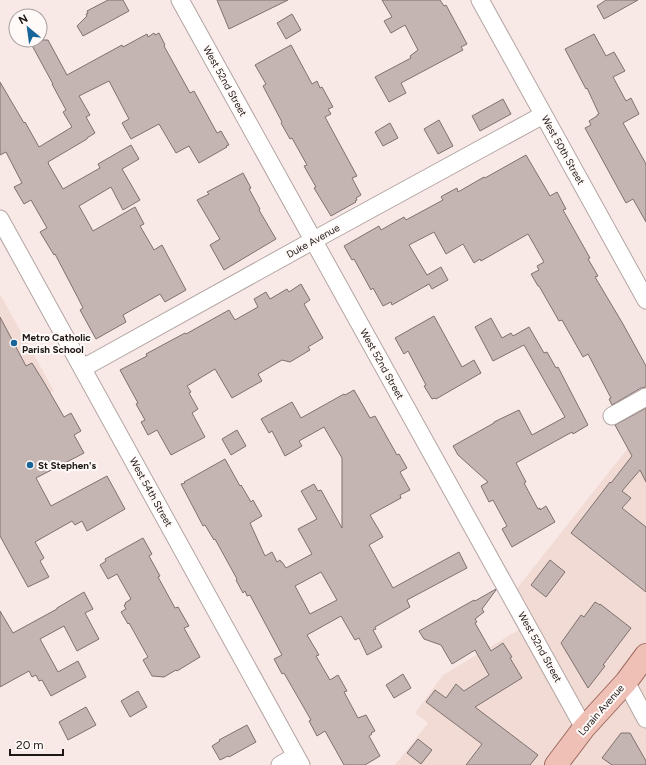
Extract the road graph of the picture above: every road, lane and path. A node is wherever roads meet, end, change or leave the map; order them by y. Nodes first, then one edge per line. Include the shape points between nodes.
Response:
1 (180, 0) edge
2 (480, 0) edge
3 (543, 115) junction
4 (2, 228) edge
5 (314, 240) junction
6 (646, 300) edge
7 (83, 368) junction
8 (646, 397) edge
9 (612, 416) dead end
10 (646, 655) edge
11 (626, 682) junction
12 (646, 719) edge
13 (584, 728) junction
14 (299, 761) edge
15 (280, 765) edge
16 (556, 765) edge

1 - 5 street, West 52nd Street
2 - 3 street, West 50th Street
3 - 5 street, Duke Avenue
3 - 6 street, West 50th Street
4 - 7 street, West 54th Street
5 - 7 street, Duke Avenue
5 - 13 street, West 52nd Street
7 - 14 street, West 54th Street
8 - 9 street
10 - 11 main road, Lorain Avenue
11 - 12 street
11 - 13 main road, Lorain Avenue
13 - 16 main road, Lorain Avenue
14 - 15 street

